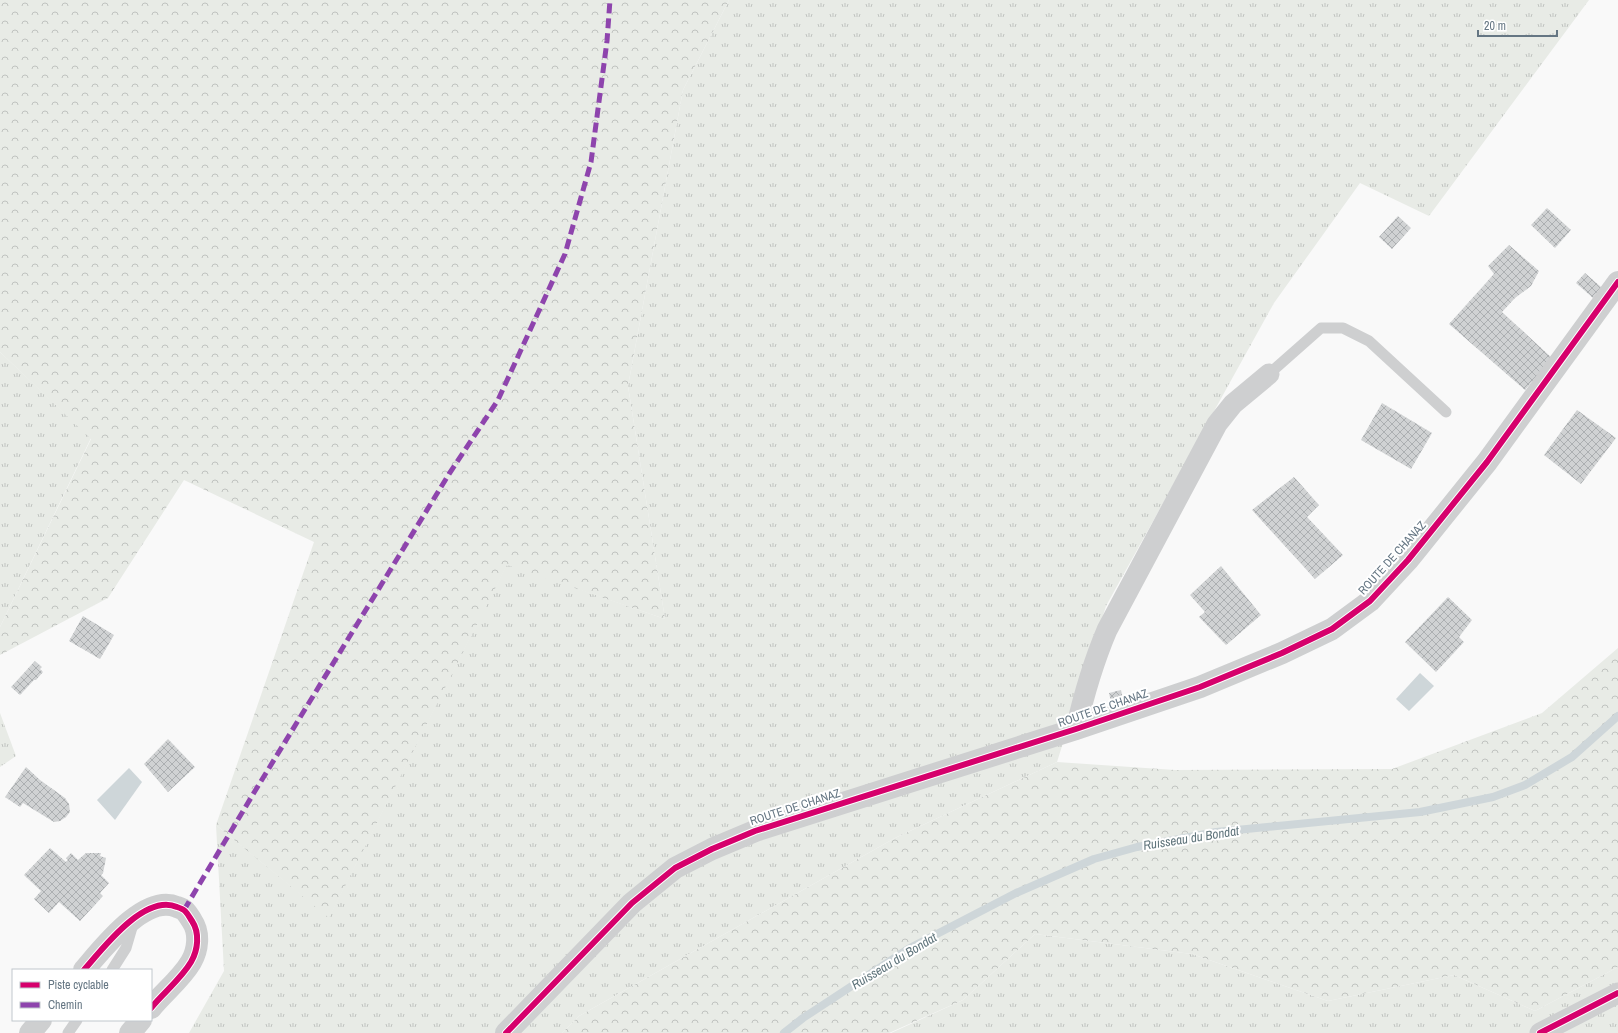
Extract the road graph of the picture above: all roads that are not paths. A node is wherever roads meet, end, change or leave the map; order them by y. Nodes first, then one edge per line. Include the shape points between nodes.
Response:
1 (1618, 282) edge
2 (1269, 374) joint
3 (1446, 412) dead end
4 (1076, 729) junction
5 (134, 917) junction
6 (85, 969) edge
7 (113, 969) edge
8 (1618, 993) edge
9 (152, 1007) edge
10 (40, 1021) edge
11 (76, 1021) edge
12 (140, 1021) edge
13 (30, 1033) edge
14 (68, 1033) edge
15 (130, 1033) edge
16 (506, 1033) edge
17 (1540, 1033) edge

1 - 4 street, ROUTE DE CHANAZ via 1487,462 1408,560 1370,601 1332,629 1282,653 1200,686
2 - 3 lane via 1321,328 1343,328 1369,341
2 - 4 street via 1232,404 1217,424 1107,630 1087,683
4 - 16 street, ROUTE DE CHANAZ via 755,831 675,868 632,903
5 - 6 street
5 - 7 lane via 126,948
5 - 9 street via 152,907 170,904 184,910 193,923 198,938 192,961
8 - 17 street
10 - 13 street
11 - 14 lane
12 - 15 street

